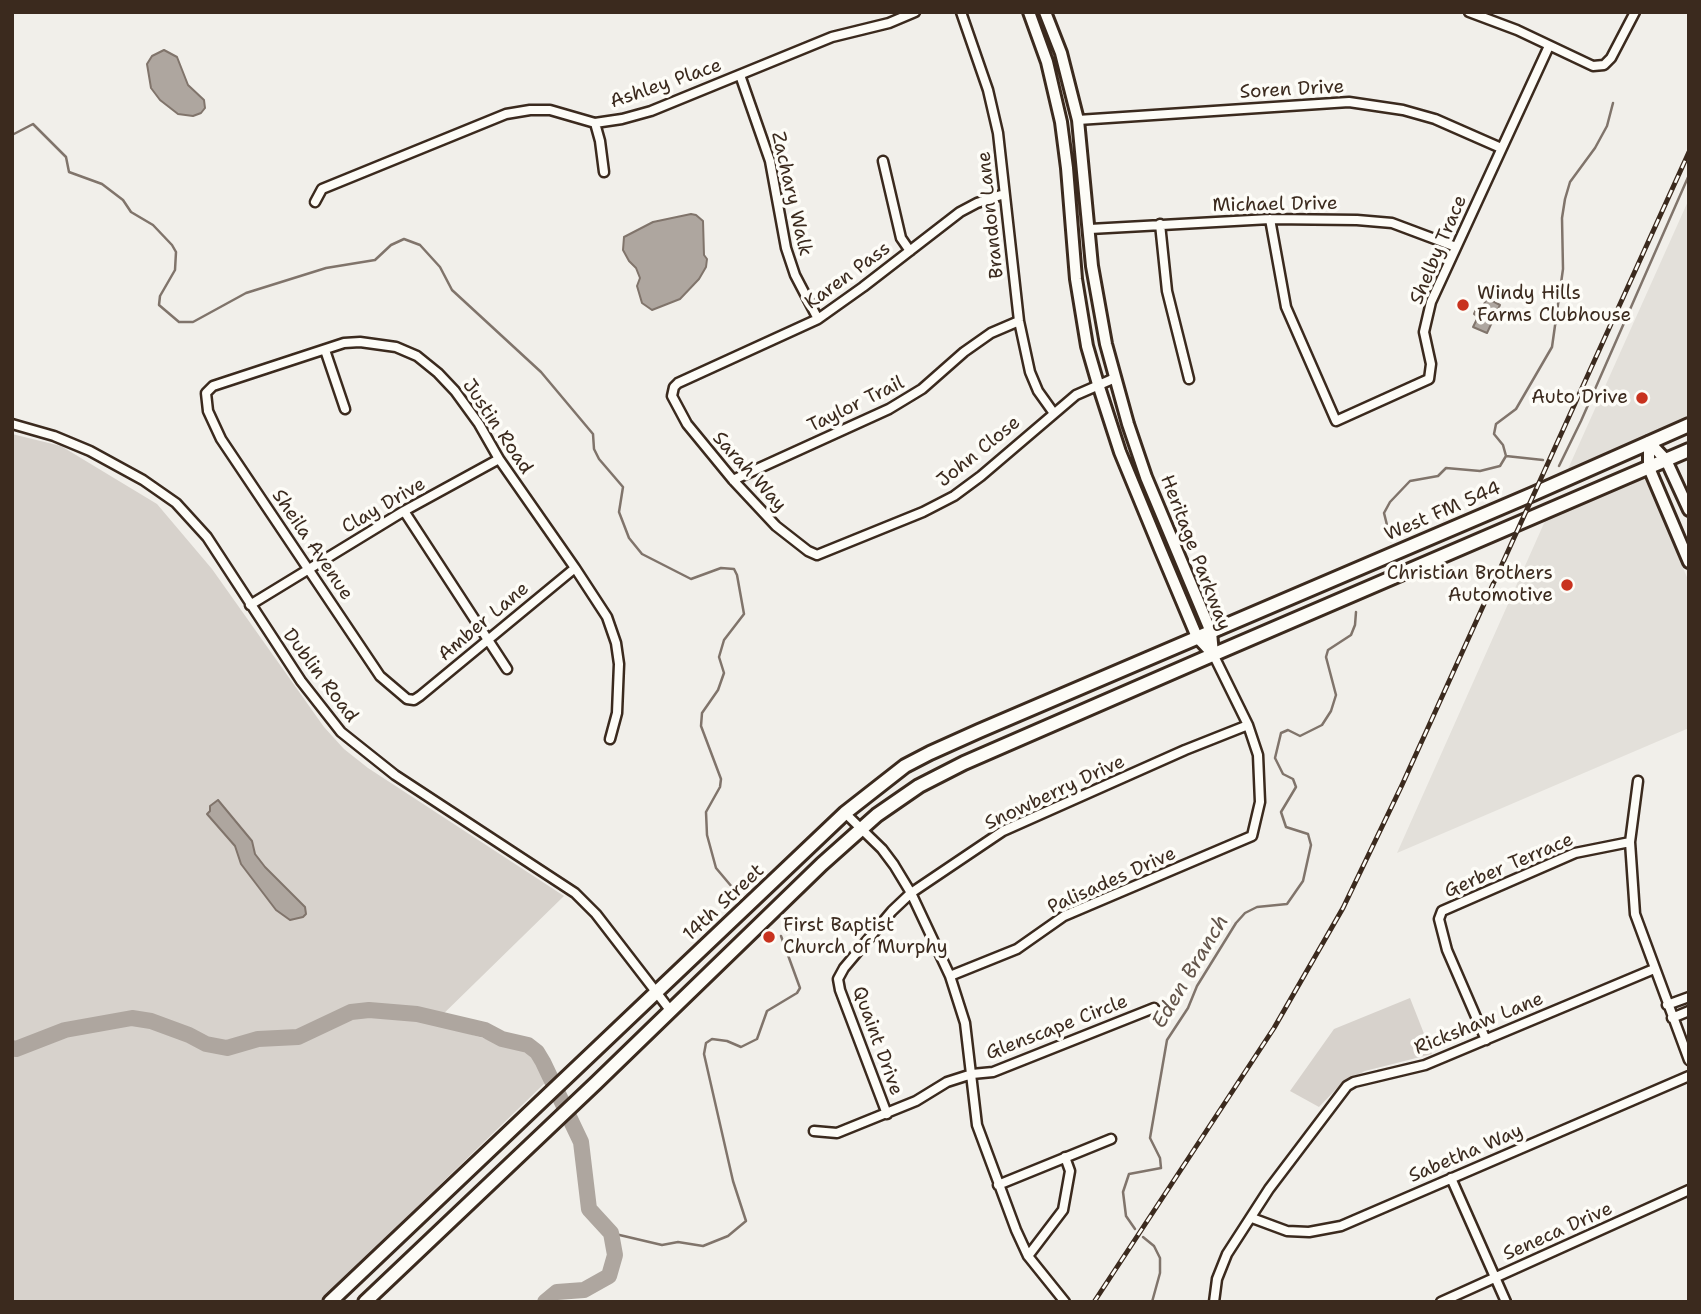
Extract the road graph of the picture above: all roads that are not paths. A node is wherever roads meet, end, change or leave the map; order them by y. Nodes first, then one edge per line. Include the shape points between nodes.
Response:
1 (915, 12) edge
2 (961, 12) edge
3 (1029, 12) edge
4 (1045, 12) edge
5 (1469, 12) edge
6 (1635, 12) edge
7 (1549, 46) junction
8 (740, 75) junction
9 (1078, 120) junction
10 (595, 123) junction
11 (1501, 148) junction
12 (883, 161) dead end
13 (604, 172) dead end
14 (1004, 194) junction
15 (315, 202) dead end
16 (1270, 219) junction
17 (1160, 224) junction
18 (1090, 229) junction
19 (1456, 247) junction
20 (910, 251) junction
21 (818, 319) junction
22 (1019, 321) junction
23 (325, 349) junction
24 (1115, 378) junction
25 (1189, 379) dead end
26 (1098, 384) junction
27 (206, 393) joint
28 (672, 396) joint
29 (345, 409) dead end
30 (1053, 412) junction
31 (12, 424) edge
32 (1689, 425) edge
33 (1649, 442) junction
34 (1689, 450) edge
35 (499, 459) junction
36 (1666, 460) junction
37 (1649, 468) junction
38 (1146, 477) junction
39 (733, 480) junction
40 (1133, 483) junction
41 (1689, 510) edge
42 (404, 511) junction
43 (817, 555) joint
44 (1689, 562) edge
45 (308, 568) junction
46 (575, 569) junction
47 (250, 605) junction
48 (1211, 632) junction
49 (1197, 638) junction
50 (488, 639) junction
51 (1213, 654) junction
52 (507, 669) dead end
53 (414, 700) joint
54 (1248, 725) junction
55 (610, 739) dead end
56 (1638, 781) dead end
57 (845, 813) junction
58 (862, 829) junction
59 (1630, 842) junction
60 (911, 893) junction
61 (1654, 969) junction
62 (950, 976) junction
63 (838, 979) joint
64 (657, 992) junction
65 (1689, 997) edge
66 (1667, 1005) junction
67 (1154, 1008) dead end
68 (670, 1010) junction
69 (1689, 1011) edge
70 (1672, 1018) junction
71 (1486, 1040) junction
72 (1689, 1060) edge
73 (972, 1074) junction
74 (1689, 1076) edge
75 (887, 1114) junction
76 (814, 1131) dead end
77 (1111, 1139) dead end
78 (1065, 1157) junction
79 (1451, 1178) junction
80 (998, 1185) junction
81 (1689, 1190) edge
82 (1252, 1218) junction
83 (1028, 1256) junction
84 (1495, 1278) junction
85 (330, 1302) edge
86 (365, 1302) edge
87 (1065, 1302) edge
88 (1214, 1302) edge
89 (1441, 1302) edge
90 (1506, 1302) edge

1 - 8 street, Ashley Place via 832,37
2 - 14 street, Brandon Lane via 988,90
3 - 26 main road, Heritage Parkway via 1061,122 1077,290
4 - 9 main road, Heritage Parkway
5 - 7 street
6 - 7 street via 1604,65 1593,66
7 - 11 street, Shelby Trace
8 - 10 street, Ashley Place via 651,111
8 - 21 street, Zachary Walk via 770,161 786,248
9 - 11 street, Soren Drive via 1349,102 1435,119
9 - 18 main road, Heritage Parkway
10 - 13 street
10 - 15 street, Ashley Place via 550,110 506,114 322,189
11 - 19 street, Shelby Trace
12 - 20 street via 901,238
14 - 20 street, Karen Pass via 960,212
14 - 22 street, Brandon Lane
16 - 17 street, Michael Drive
16 - 19 street, Michael Drive via 1392,223
16 - 19 street, Shelby Trace via 1286,307 1336,421 1429,379 1425,325
17 - 18 street, Michael Drive
17 - 25 street via 1167,291
18 - 24 main road, Heritage Parkway via 1099,311
20 - 21 street, Karen Pass
21 - 28 street, Karen Pass via 678,383
22 - 30 street, Brandon Lane via 1030,372
22 - 39 street, Taylor Trail via 992,333 922,389 890,408
23 - 27 street, Justin Road via 213,386
23 - 29 street
23 - 35 street, Justin Road via 360,342 396,347 417,356 455,391
24 - 26 street, John Close
24 - 38 main road, Heritage Parkway
26 - 30 street, John Close
26 - 40 main road, Heritage Parkway
27 - 45 street, Sheila Avenue via 208,411 221,439
28 - 39 street, Sarah Way via 687,424
30 - 43 street, John Close via 954,496
31 - 47 street, Dublin Road via 90,451 168,496 207,537
32 - 33 main road, West FM 544
33 - 36 main road
33 - 37 main road
33 - 48 main road, West FM 544
34 - 36 main road
35 - 42 street, Clay Drive
35 - 46 street, Justin Road
36 - 37 main road
36 - 41 main road
37 - 44 main road
37 - 51 main road
38 - 40 main road
38 - 48 main road, Heritage Parkway
39 - 43 street, Sarah Way via 776,526
40 - 49 main road, Heritage Parkway
42 - 45 street, Clay Drive
42 - 50 street
45 - 47 street, Clay Drive
45 - 53 street, Sheila Avenue via 380,676
46 - 50 street, Amber Lane
46 - 55 street, Justin Road via 607,617 616,643 617,713
47 - 64 street, Dublin Road via 308,692 341,732 394,775 575,893
48 - 49 main road, 14th Street
48 - 51 main road, Heritage Parkway
49 - 51 main road, Heritage Parkway
49 - 57 main road, 14th Street via 930,752
50 - 52 street
50 - 53 street, Amber Lane
51 - 54 street
51 - 58 main road, 14th Street via 940,775
54 - 60 street, Snowberry Drive via 1003,831
54 - 62 street, Palisades Drive via 1258,755 1260,802 1252,836 1064,916 1017,948
56 - 59 street
57 - 58 street
57 - 64 main road, 14th Street
58 - 60 street via 882,849
58 - 68 main road, 14th Street
59 - 61 street via 1635,914
59 - 71 street, Gerber Terrace via 1575,853 1442,911 1439,919 1447,950
60 - 62 street
60 - 63 street, Snowberry Drive
61 - 66 street
61 - 71 street, Rickshaw Lane
62 - 73 street via 965,1023
63 - 75 street, Quaint Drive
64 - 68 street, Dublin Road
64 - 85 main road, 14th Street
65 - 66 street
66 - 70 street
67 - 73 street, Glenscape Circle via 993,1072
68 - 86 main road, 14th Street
69 - 70 street
70 - 72 street
71 - 82 street, Rickshaw Lane via 1425,1065 1347,1086
73 - 75 street, Glenscape Circle
73 - 80 street via 977,1125
74 - 79 street, Sabetha Way
75 - 76 street, Glenscape Circle via 836,1133
77 - 78 street
78 - 80 street
78 - 83 street via 1070,1171 1063,1210
79 - 82 street, Sabetha Way via 1340,1226 1287,1231
79 - 84 street
80 - 83 street
81 - 84 street, Seneca Drive
82 - 88 street, Rickshaw Lane via 1227,1254
83 - 87 street
84 - 89 street, Seneca Drive
84 - 90 street

